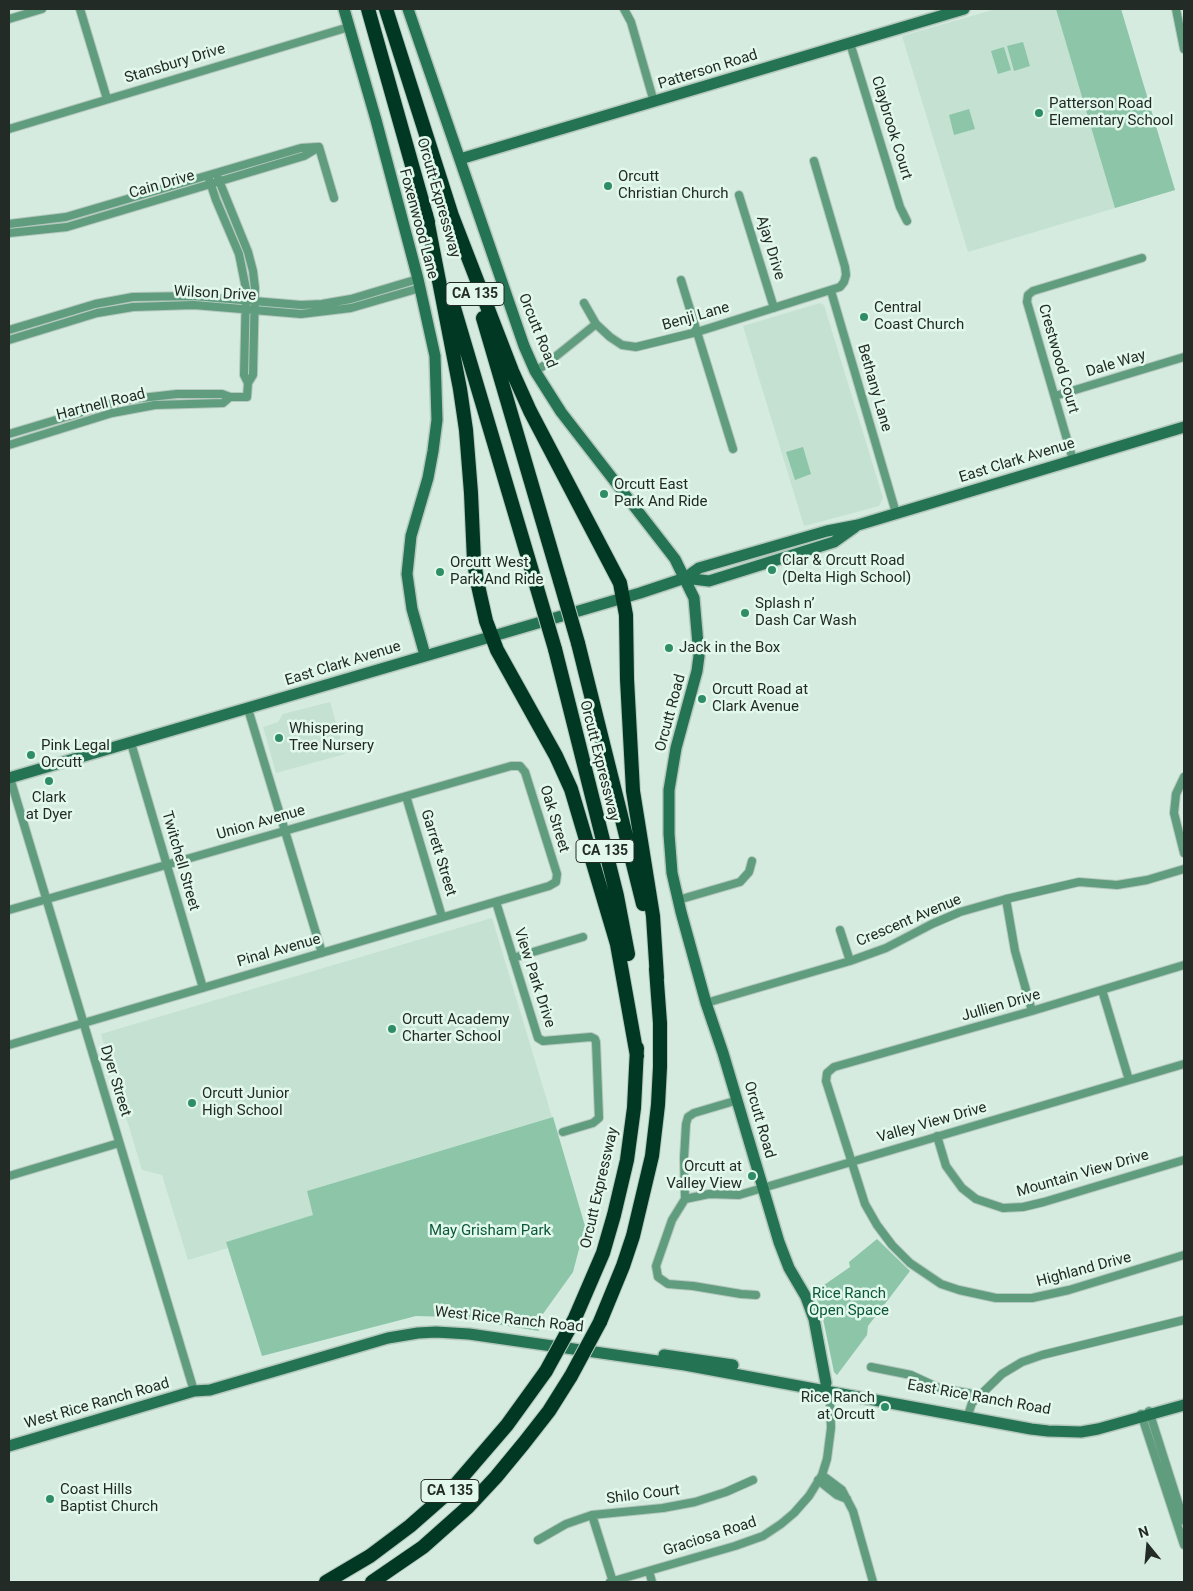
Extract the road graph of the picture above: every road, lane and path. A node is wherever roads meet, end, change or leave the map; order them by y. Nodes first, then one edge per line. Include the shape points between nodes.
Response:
1 (9, 9) edge
2 (42, 9) edge
3 (80, 9) edge
4 (344, 9) edge
5 (368, 9) edge
6 (386, 9) edge
7 (408, 9) edge
8 (624, 9) edge
9 (964, 9) edge
10 (1176, 9) edge
11 (10, 18) edge
12 (349, 27) junction
13 (850, 43) junction
14 (1184, 45) edge
15 (107, 99) junction
16 (654, 102) junction
17 (9, 129) edge
18 (460, 159) junction
19 (814, 161) dead end
20 (208, 176) junction
21 (218, 178) junction
22 (211, 184) junction
23 (739, 195) dead end
24 (334, 198) dead end
25 (116, 203) junction
26 (449, 208) junction
27 (119, 212) junction
28 (426, 214) junction
29 (907, 221) dead end
30 (9, 224) edge
31 (9, 233) edge
32 (1142, 258) dead end
33 (681, 280) dead end
34 (419, 283) junction
35 (831, 291) junction
36 (250, 300) junction
37 (584, 303) dead end
38 (774, 308) junction
39 (250, 309) junction
40 (50, 317) junction
41 (596, 324) junction
42 (53, 326) junction
43 (9, 330) edge
44 (697, 332) junction
45 (9, 340) edge
46 (1184, 358) edge
47 (535, 370) junction
48 (1055, 396) junction
49 (230, 397) junction
50 (84, 411) junction
51 (87, 420) junction
52 (1184, 427) edge
53 (9, 434) edge
54 (9, 444) edge
55 (733, 449) dead end
56 (1073, 460) junction
57 (896, 513) junction
58 (685, 578) junction
59 (624, 597) junction
60 (490, 636) junction
61 (425, 655) junction
62 (248, 709) junction
63 (131, 743) junction
64 (520, 766) joint
65 (1184, 777) edge
66 (9, 778) edge
67 (406, 796) junction
68 (285, 831) junction
69 (1184, 853) edge
70 (752, 861) dead end
71 (167, 864) junction
72 (1184, 869) edge
73 (556, 882) joint
74 (46, 899) junction
75 (1006, 899) junction
76 (678, 900) junction
77 (496, 902) junction
78 (9, 910) edge
79 (442, 917) junction
80 (840, 930) dead end
81 (583, 937) dead end
82 (322, 953) junction
83 (513, 958) junction
84 (850, 961) junction
85 (1184, 965) edge
86 (657, 978) junction
87 (203, 988) junction
88 (1102, 990) junction
89 (706, 1003) junction
90 (1032, 1011) junction
91 (83, 1023) junction
92 (9, 1045) edge
93 (637, 1056) junction
94 (1184, 1064) edge
95 (827, 1073) joint
96 (1129, 1080) junction
97 (738, 1100) junction
98 (562, 1132) dead end
99 (937, 1136) junction
100 (119, 1142) junction
101 (1184, 1160) edge
102 (850, 1162) junction
103 (9, 1176) edge
104 (763, 1188) junction
105 (685, 1199) junction
106 (1184, 1255) edge
107 (756, 1295) dead end
108 (1184, 1320) edge
109 (871, 1367) dead end
110 (827, 1387) junction
111 (194, 1392) junction
112 (980, 1396) junction
113 (1184, 1400) edge
114 (1184, 1405) edge
115 (969, 1412) junction
116 (1145, 1414) junction
117 (9, 1446) edge
118 (820, 1477) junction
119 (753, 1480) dead end
120 (592, 1515) junction
121 (1184, 1521) edge
122 (538, 1540) dead end
123 (1184, 1545) edge
124 (649, 1571) junction
125 (326, 1582) edge
126 (372, 1582) edge
127 (611, 1582) edge
128 (652, 1582) edge
129 (873, 1582) edge

1 - 11 street
2 - 11 street
3 - 15 street
4 - 12 main road, Foxenwood Lane
5 - 28 highway, Orcutt Expressway / CA 135
6 - 26 highway, Orcutt Expressway / CA 135
7 - 18 main road, Orcutt Road
8 - 16 street via 631,22
9 - 13 main road, Patterson Road
10 - 14 street
12 - 15 street, Stansbury Drive
12 - 34 main road, Foxenwood Lane
13 - 16 main road, Patterson Road
13 - 29 street, Claybrook Court
15 - 17 street, Stansbury Drive
16 - 18 main road, Patterson Road
18 - 47 main road, Orcutt Road
19 - 35 street via 846,274 840,287
20 - 21 street, Cain Drive
20 - 22 street, Hartnell Road
20 - 25 street, Cain Drive
21 - 22 street, Cain Drive
21 - 24 street, Cain Drive via 304,156 318,147
21 - 36 street, Hartnell Road via 253,271
22 - 27 street, Cain Drive
22 - 36 street, Hartnell Road via 239,254
23 - 38 street, Ajay Drive
25 - 27 street
25 - 30 street, Cain Drive via 66,217
26 - 59 highway via 512,371 616,575
26 - 86 highway, Orcutt Expressway / CA 135, bridge via 578,643 647,918
27 - 31 street, Cain Drive via 67,227
28 - 60 highway via 460,389 477,581
28 - 93 highway, Orcutt Expressway / CA 135, bridge via 555,649 626,940 634,991
32 - 48 street, Crestwood Court via 1028,295 1027,302
33 - 44 street
34 - 36 street, Wilson Drive via 322,304
34 - 39 street, Wilson Drive via 351,308 324,313
34 - 61 main road, Foxenwood Lane via 435,356 437,420 428,478 411,536 407,574 412,609
35 - 38 street, Benji Lane
35 - 57 street, Bethany Lane
36 - 39 street, Hartnell Road
36 - 40 street, Wilson Drive via 194,296 133,297
37 - 41 street, Benji Lane
38 - 44 street, Benji Lane
39 - 42 street, Wilson Drive via 194,305 133,307
39 - 49 street, Hartnell Road via 244,375 248,382 247,398
40 - 42 street
40 - 43 street, Wilson Drive
41 - 44 street, Benji Lane via 622,344 636,347
41 - 47 street
42 - 45 street, Wilson Drive
44 - 55 street
46 - 48 street, Dale Way
47 - 58 main road, Orcutt Road via 561,412 675,559
48 - 56 street, Crestwood Court
49 - 50 street, Hartnell Road via 222,394 177,394 132,399
49 - 51 street, Hartnell Road via 222,403 155,406
50 - 51 street
50 - 53 street, Hartnell Road
51 - 54 street, Hartnell Road
52 - 56 main road, East Clark Avenue
56 - 57 main road, East Clark Avenue
57 - 58 main road, East Clark Avenue via 699,568
58 - 59 main road, East Clark Avenue
58 - 76 main road, Orcutt Road via 694,598 699,656 669,790 670,853
59 - 60 main road, East Clark Avenue
59 - 86 highway via 634,791 653,916
60 - 61 main road, East Clark Avenue
60 - 93 highway via 556,756 571,790 617,944
61 - 62 main road, East Clark Avenue
62 - 63 main road, East Clark Avenue
62 - 68 street
63 - 66 main road, East Clark Avenue
63 - 71 street, Twitchell Street
64 - 67 street, Union Avenue
64 - 73 street, Oak Street via 533,793 557,874
65 - 69 street via 1176,794 1174,813
66 - 74 street, Dyer Street
67 - 68 street, Union Avenue
67 - 79 street, Garrett Street
68 - 71 street, Union Avenue
68 - 82 street
70 - 76 street via 749,872 740,882
71 - 74 street, Union Avenue
71 - 87 street, Twitchell Street
72 - 75 street, Crescent Avenue via 1117,885 1078,882
73 - 77 street, Pinal Avenue
74 - 78 street, Union Avenue
74 - 91 street, Dyer Street
75 - 84 street, Crescent Avenue via 960,912 886,948
75 - 90 street via 1015,951
76 - 89 main road, Orcutt Road
77 - 79 street, Pinal Avenue
77 - 83 street, View Park Drive
79 - 82 street, Pinal Avenue
80 - 84 street
81 - 83 street
82 - 87 street, Pinal Avenue
83 - 98 street, View Park Drive via 538,1038 543,1041 595,1038 599,1118 593,1123
84 - 89 street, Crescent Avenue
85 - 88 street, Jullien Drive
86 - 126 highway, Orcutt Expressway / CA 135, bridge via 660,1067 652,1156 633,1236 600,1322 549,1411 496,1477 423,1547
87 - 91 street, Pinal Avenue
88 - 90 street, Jullien Drive
88 - 96 street
89 - 97 main road, Orcutt Road
90 - 95 street, Jullien Drive via 834,1068
91 - 92 street, Pinal Avenue
91 - 100 street, Dyer Street
93 - 125 highway, Orcutt Expressway / CA 135, bridge via 634,1108 614,1215 603,1253 575,1318 546,1371 507,1425 451,1490 370,1556
94 - 96 street, Valley View Drive
95 - 102 street, Highland Drive via 826,1082
96 - 99 street, Valley View Drive
97 - 104 main road, Orcutt Road
97 - 105 street via 688,1117
99 - 101 street, Mountain View Drive via 946,1166 962,1188 976,1199 1004,1208 1044,1202
99 - 102 street, Valley View Drive
100 - 103 street
100 - 111 street, Dyer Street
102 - 104 street, Valley View Drive
102 - 106 street, Highland Drive via 865,1204 892,1245 921,1271 941,1284 959,1290 996,1298 1032,1298
104 - 105 street, Valley View Drive via 739,1195 710,1194
104 - 110 main road, Orcutt Road via 784,1257 814,1319
105 - 107 street via 663,1241 656,1266 658,1277 668,1284
108 - 112 street via 1022,1362 1002,1374
109 - 112 street via 911,1375 939,1388
110 - 111 main road, West Rice Ranch Road via 469,1334 436,1332 388,1338
110 - 115 main road, East Rice Ranch Road
110 - 116 main road, East Rice Ranch Road via 1048,1431 1081,1432 1117,1425
110 - 118 street, Graciosa Road via 831,1428 827,1459
111 - 117 main road, West Rice Ranch Road
112 - 115 street via 972,1403
113 - 116 main road, East Rice Ranch Road
114 - 116 main road, East Rice Ranch Road
115 - 116 main road, East Rice Ranch Road via 1063,1427 1098,1424
116 - 121 street
116 - 123 street
118 - 124 street, Graciosa Road via 794,1513 763,1536
118 - 129 street via 842,1490 853,1511
119 - 120 street, Shilo Court via 695,1502
120 - 122 street, Shilo Court via 566,1524
120 - 127 street
124 - 127 street, Graciosa Road
124 - 128 street

